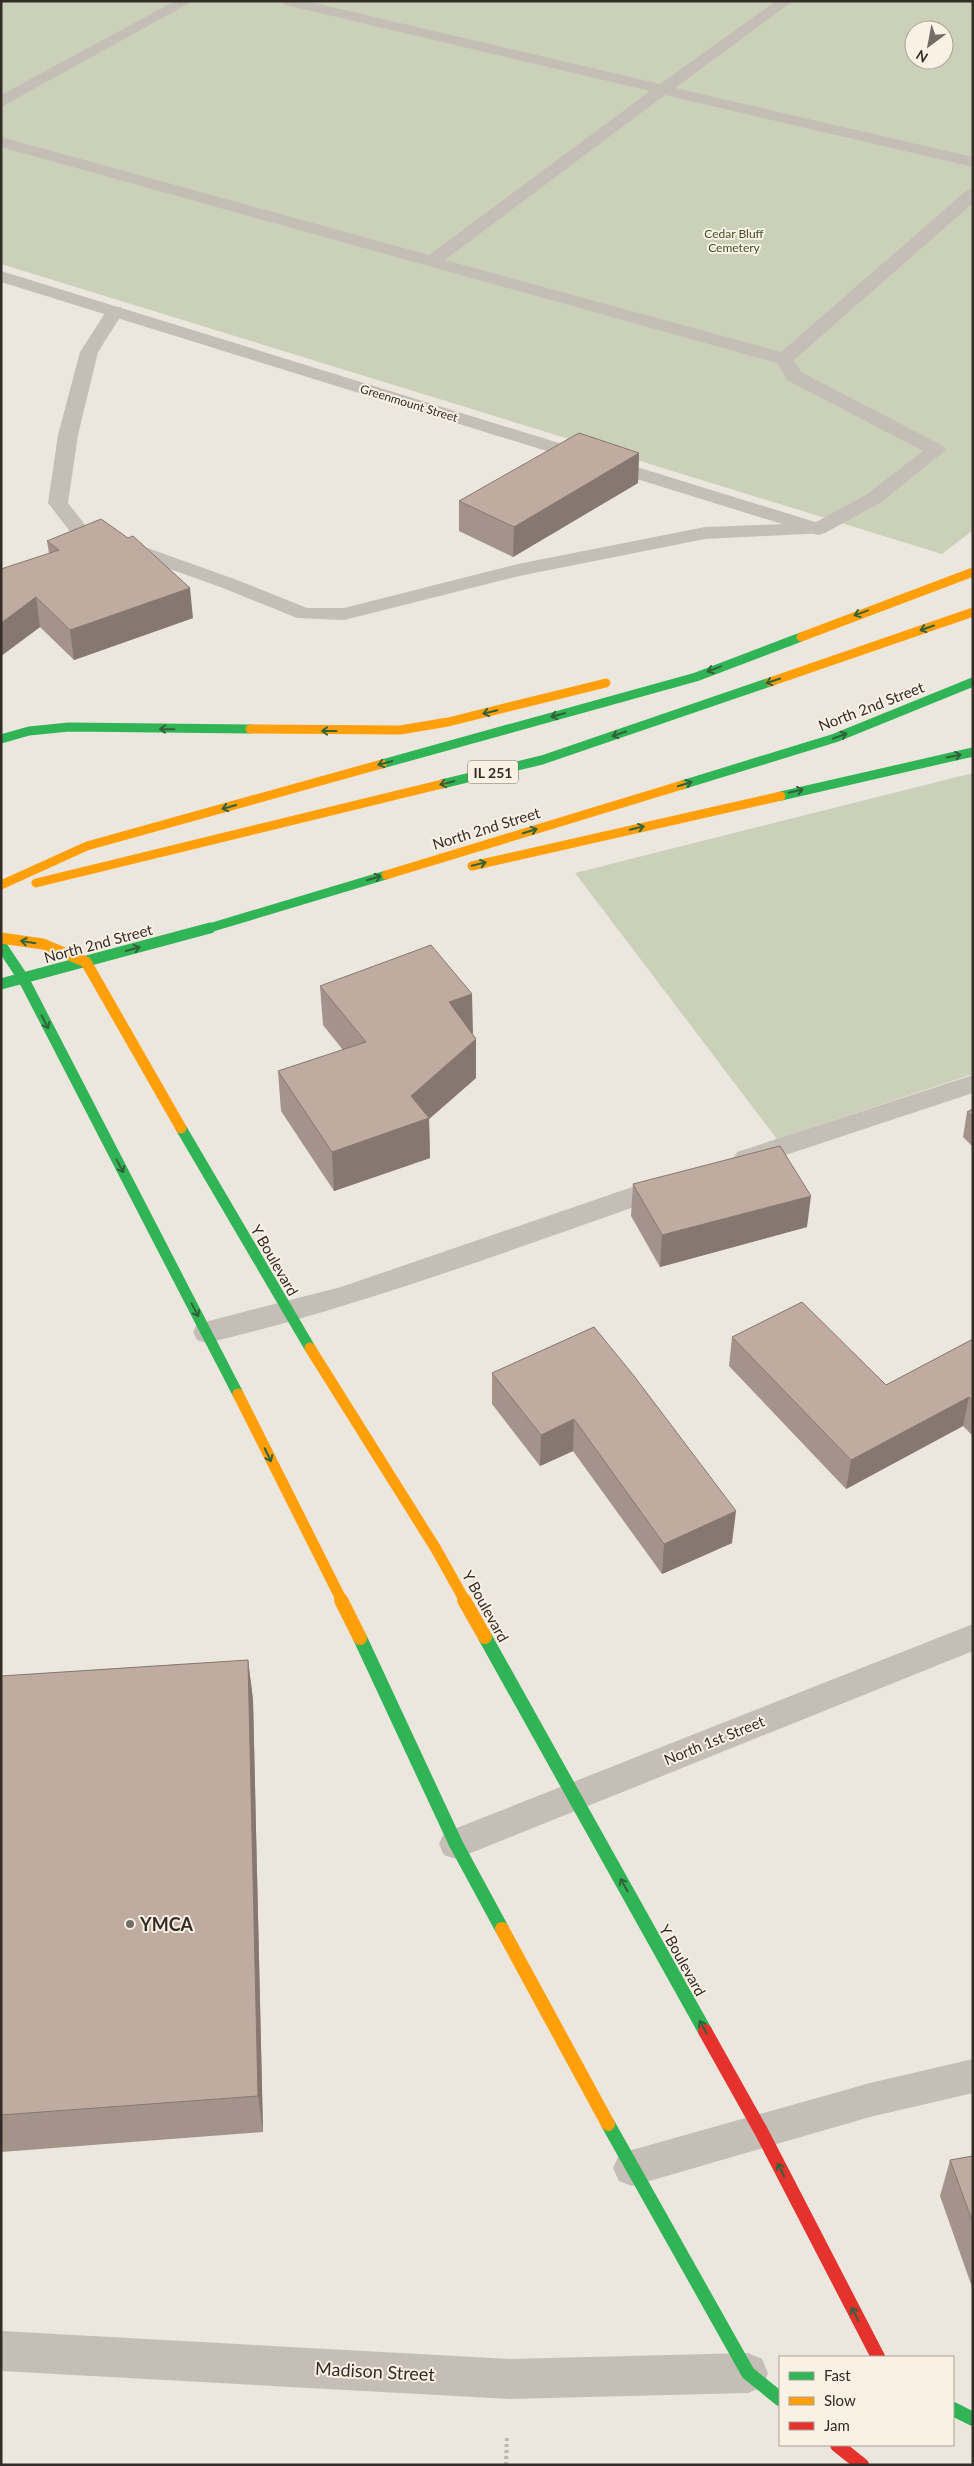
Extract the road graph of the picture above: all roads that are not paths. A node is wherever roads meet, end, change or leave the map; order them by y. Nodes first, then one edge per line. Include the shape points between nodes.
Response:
1 (186, 1) edge
2 (286, 1) edge
3 (786, 1) edge
4 (663, 89) junction
5 (1, 102) edge
6 (1, 142) edge
7 (973, 162) edge
8 (973, 194) edge
9 (430, 262) junction
10 (1, 276) edge
11 (115, 311) junction
12 (784, 359) junction
13 (818, 529) junction
14 (973, 572) edge
15 (973, 612) edge
16 (809, 633) junction
17 (723, 654) dead end
18 (619, 680) dead end
19 (973, 682) edge
20 (1, 739) edge
21 (973, 752) edge
22 (460, 869) dead end
23 (411, 880) dead end
24 (1, 885) edge
25 (1, 891) edge
26 (227, 923) junction
27 (1, 938) edge
28 (1, 945) edge
29 (86, 962) junction
30 (23, 978) junction
31 (1, 984) edge
32 (973, 1084) edge
33 (718, 1168) edge
34 (690, 1177) edge
35 (288, 1313) junction
36 (207, 1332) junction
37 (973, 1637) edge
38 (576, 1796) junction
39 (456, 1844) junction
40 (973, 2076) edge
41 (761, 2131) junction
42 (632, 2168) junction
43 (1, 2351) edge
44 (877, 2356) edge
45 (748, 2373) junction
46 (779, 2398) edge
47 (954, 2410) edge
48 (973, 2419) edge
49 (838, 2446) edge
50 (862, 2465) edge

1 - 5 street
2 - 4 street
3 - 4 street
4 - 7 street
4 - 9 street
6 - 9 street
8 - 12 street
9 - 12 street
10 - 11 street, Greenmount Street
11 - 13 street, Greenmount Street
11 - 13 street via 89,352 68,434 58,503 79,530 304,614 344,614 518,570 705,533
12 - 13 street via 794,376 936,450 873,499
14 -> 16 main road
15 -> 25 main road, IL 251 via 542,760
16 - 17 main road
16 -> 24 main road via 696,676 87,846
18 -> 20 main road via 448,722 400,730 69,727 29,731
26 -> 19 main road, North 2nd Street via 835,738
22 -> 21 main road
23 - 26 main road
29 -> 26 main road, North 2nd Street
29 -> 27 main road via 43,944
28 - 30 main road
29 - 30 main road, North 2nd Street
29 - 35 main road, Y Boulevard
30 - 31 main road, North 2nd Street
30 -> 36 main road
32 - 33 street
34 - 35 street
35 - 36 street
35 - 38 main road, Y Boulevard via 436,1549
36 -> 39 main road via 367,1653
37 - 38 street, North 1st Street
38 - 39 street, North 1st Street
41 -> 38 main road, Y Boulevard
39 - 42 main road
40 - 41 street via 870,2100
41 - 42 street
44 -> 41 main road, Y Boulevard
42 - 45 main road
43 - 45 street, Madison Street via 510,2378
45 - 46 main road
47 - 48 main road
49 - 50 main road

